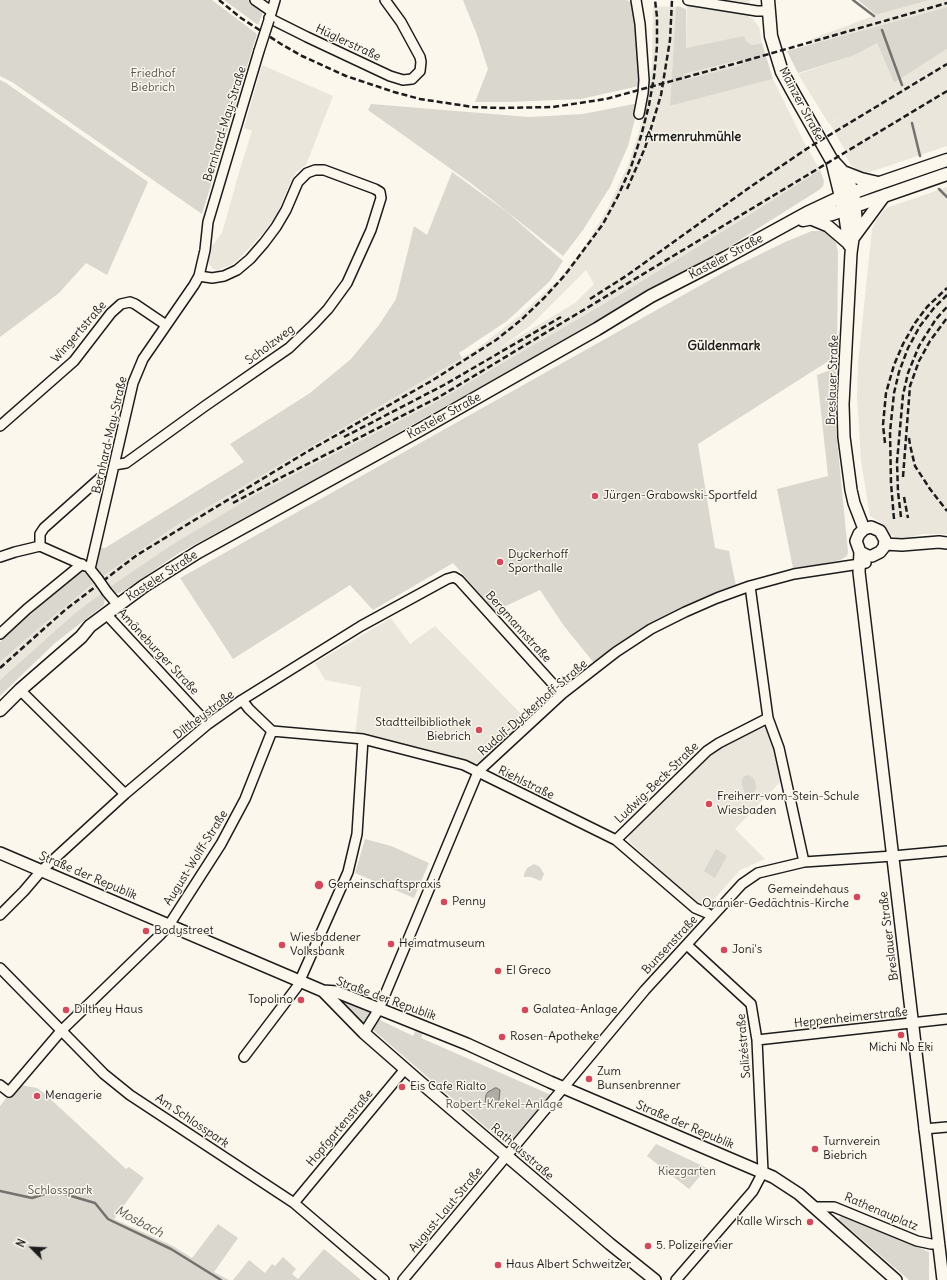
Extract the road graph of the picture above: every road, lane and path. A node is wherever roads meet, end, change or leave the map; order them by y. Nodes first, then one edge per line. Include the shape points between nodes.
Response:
1 (255, 0) edge
2 (275, 0) edge
3 (385, 0) edge
4 (636, 0) edge
5 (688, 0) edge
6 (768, 5) edge
7 (270, 17) junction
8 (639, 114) dead end
9 (947, 160) edge
10 (836, 165) junction
11 (947, 174) edge
12 (879, 183) junction
13 (847, 195) junction
14 (885, 195) junction
15 (849, 208) junction
16 (811, 219) junction
17 (790, 223) junction
18 (851, 245) junction
19 (199, 276) junction
20 (166, 325) junction
21 (0, 426) edge
22 (114, 466) junction
23 (100, 478) dead end
24 (864, 529) junction
25 (947, 543) edge
26 (885, 544) junction
27 (40, 546) junction
28 (0, 557) edge
29 (866, 561) junction
30 (82, 564) junction
31 (90, 569) junction
32 (454, 578) joint
33 (750, 586) junction
34 (118, 605) junction
35 (105, 616) junction
36 (0, 634) edge
37 (20, 690) junction
38 (562, 694) junction
39 (242, 700) junction
40 (0, 710) edge
41 (768, 718) junction
42 (208, 724) junction
43 (272, 731) junction
44 (363, 739) junction
45 (478, 772) junction
46 (125, 794) junction
47 (616, 840) junction
48 (947, 851) edge
49 (0, 853) edge
50 (893, 856) junction
51 (804, 862) junction
52 (41, 870) junction
53 (0, 915) edge
54 (712, 917) junction
55 (168, 925) junction
56 (687, 944) junction
57 (0, 968) edge
58 (300, 981) junction
59 (323, 990) junction
60 (379, 1008) junction
61 (947, 1019) edge
62 (912, 1023) junction
63 (61, 1031) junction
64 (364, 1033) junction
65 (757, 1040) junction
66 (244, 1056) dead end
67 (405, 1069) junction
68 (0, 1085) edge
69 (563, 1087) junction
70 (947, 1127) edge
71 (924, 1130) junction
72 (507, 1156) junction
73 (763, 1172) junction
74 (294, 1203) junction
75 (814, 1207) junction
76 (938, 1244) junction
77 (384, 1280) edge
78 (403, 1280) edge
79 (655, 1280) edge
80 (676, 1280) edge
81 (896, 1280) edge
82 (943, 1280) edge

1 - 7 street, Hüglerstraße
2 - 7 street, Bernhard-May-Straße
3 - 7 street, Hüglerstraße via 401,22 420,57 421,67 412,79 397,79 390,76
4 - 8 street via 644,80
5 - 6 street via 751,10
6 - 10 main road, Mainzer Straße via 772,42 782,72
7 - 19 street, Bernhard-May-Straße, bridge via 208,222
9 - 12 main road, Kasteler Straße
10 - 12 main road via 861,179
10 - 13 main road, Mainzer Straße
11 - 14 main road, Kasteler Straße
12 - 13 main road, Kasteler Straße
13 - 15 main road, Mainzer Straße
13 - 17 main road, Kasteler Straße
14 - 15 main road, Kasteler Straße
14 - 18 street
15 - 16 main road, Kasteler Straße
15 - 18 street, Breslauer Straße
16 - 17 main road, Kasteler Straße
16 - 18 street via 828,226
17 - 34 main road, Kasteler Straße via 651,296 422,429 198,552
18 - 24 street, Breslauer Straße via 843,404 844,436 851,490
19 - 20 street, Bernhard-May-Straße
19 - 22 street, Scholzweg via 224,276 237,270 250,259 276,227 298,182 307,173 324,170 380,192 381,198 371,230 347,283 314,324 289,348 126,463
20 - 21 street, Wingertstraße via 135,304 125,302 118,306 74,360
20 - 22 street, Bernhard-May-Straße via 135,377
22 - 31 street, Bernhard-May-Straße
23 - 27 street via 44,528 40,534
24 - 26 street via 871,527 880,531
24 - 29 street, Breslauer Straße via 858,534 856,541
25 - 26 street
26 - 29 street via 880,552
27 - 28 street
27 - 30 street
29 - 33 street, Rudolf-Dyckerhoff-Straße via 794,574
29 - 50 street, Breslauer Straße via 862,588
30 - 31 street
30 - 36 street
31 - 34 street, bridge
32 - 38 street, Bergmannstraße via 459,580
32 - 39 street, Diltheystraße via 447,579 361,626
33 - 38 street, Rudolf-Dyckerhoff-Straße via 692,609 651,629 616,652
33 - 41 street
34 - 35 main road, Kasteler Straße
35 - 37 main road, Kasteler Straße via 90,626 81,637
35 - 42 street, Amöneburger Straße
37 - 40 main road, Kasteler Straße
37 - 46 street
38 - 45 street, Rudolf-Dyckerhoff-Straße
39 - 42 street, Diltheystraße
39 - 43 street
41 - 47 street, Ludwig-Beck-Straße via 707,751
41 - 51 street via 779,748
42 - 46 street, Diltheystraße
43 - 44 street, Riehlstraße
43 - 55 street, August-Wolff-Straße via 245,799 222,844
44 - 45 street, Riehlstraße
44 - 58 street via 358,834 348,872
45 - 47 street, Riehlstraße
45 - 60 street, Rudolf-Dyckerhoff-Straße
46 - 52 street, Diltheystraße
47 - 54 street, Riehlstraße via 695,908
48 - 50 street, Bunsenstraße
49 - 52 street, Straße der Republik
50 - 51 street, Bunsenstraße
50 - 62 street, Breslauer Straße
51 - 54 street, Bunsenstraße via 758,873 742,884
52 - 53 street, Diltheystraße
52 - 55 street, Straße der Republik
54 - 56 street, Bunsenstraße
55 - 58 street, Straße der Republik
55 - 63 street, August-Wolff-Straße
56 - 65 street, Salizéstraße via 752,1004
56 - 69 street, Bunsenstraße
57 - 63 street, Am Schlosspark
58 - 59 street, Straße der Republik
58 - 66 street
59 - 60 street, Straße der Republik via 337,992
59 - 64 street, Rathausstraße
60 - 64 street, Rudolf-Dyckerhoff-Straße
60 - 69 street, Straße der Republik
61 - 62 street, Heppenheimerstraße
62 - 65 street, Heppenheimerstraße
62 - 71 street, Breslauer Straße
63 - 68 street, August-Wolff-Straße via 9,1092
63 - 74 street, Am Schlosspark via 97,1068 130,1095
64 - 67 street, Rathausstraße
65 - 73 street, Salizéstraße
67 - 72 street, Rathausstraße
67 - 74 street, Hopfgartenstraße
69 - 72 street
69 - 73 street, Straße der Republik
70 - 71 street
71 - 76 street, Breslauer Straße
72 - 78 street, August-Laut-Straße
72 - 79 street, Rathausstraße
73 - 75 street via 787,1185
73 - 80 street via 753,1191
74 - 77 street, Am Schlosspark
75 - 76 street, Rathenauplatz via 834,1206 917,1241
75 - 81 street
76 - 82 street, Breslauer Straße

